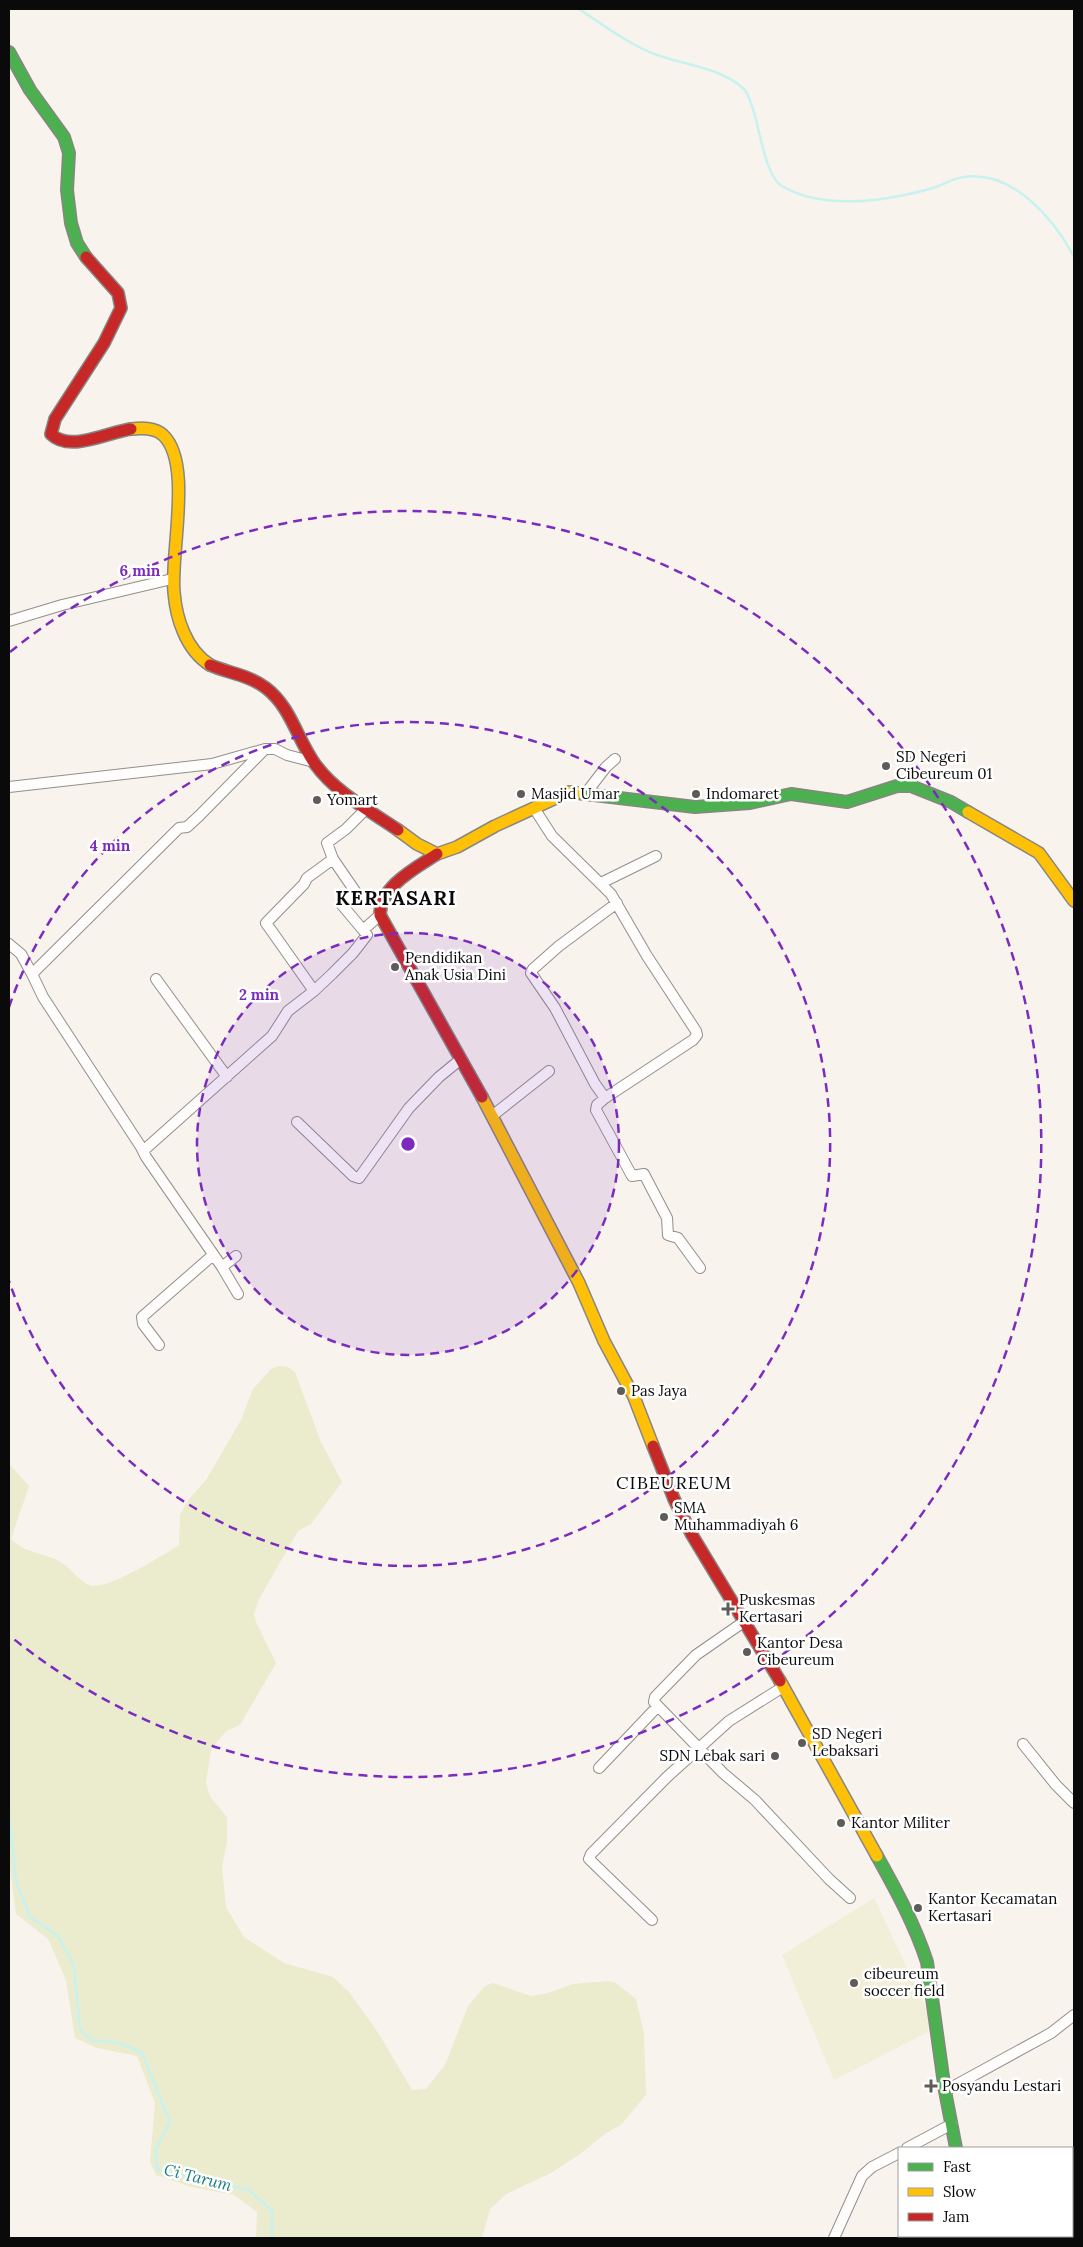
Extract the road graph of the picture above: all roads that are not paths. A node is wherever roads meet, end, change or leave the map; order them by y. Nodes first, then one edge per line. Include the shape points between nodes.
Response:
1 (9, 52) edge
2 (172, 579) junction
3 (9, 621) edge
4 (265, 749) junction
5 (615, 759) dead end
6 (314, 762) junction
7 (9, 787) edge
8 (586, 793) junction
9 (534, 808) junction
10 (366, 809) junction
11 (437, 854) junction
12 (656, 856) dead end
13 (333, 859) junction
14 (601, 884) junction
15 (1074, 901) edge
16 (617, 903) junction
17 (380, 915) junction
18 (363, 930) junction
19 (9, 944) edge
20 (32, 974) junction
21 (156, 979) dead end
22 (314, 991) junction
23 (461, 1059) junction
24 (549, 1071) dead end
25 (226, 1077) junction
26 (605, 1098) junction
27 (492, 1116) junction
28 (297, 1122) dead end
29 (143, 1151) junction
30 (213, 1255) junction
31 (236, 1256) dead end
32 (222, 1267) junction
33 (700, 1268) dead end
34 (238, 1294) dead end
35 (159, 1345) dead end
36 (745, 1621) junction
37 (784, 1687) junction
38 (658, 1706) junction
39 (1023, 1744) dead end
40 (701, 1748) junction
41 (599, 1768) dead end
42 (1074, 1803) edge
43 (850, 1898) dead end
44 (652, 1920) dead end
45 (1074, 2015) edge
46 (945, 2091) junction
47 (952, 2124) junction
48 (910, 2147) edge
49 (956, 2147) edge
50 (898, 2154) edge
51 (834, 2238) edge

1 - 2 main road via 30,90 64,137 69,153 68,190 76,243 118,293 120,300 118,316 55,419 51,434 62,442 74,442 147,429 163,434 171,443 175,453 178,498
2 - 3 street
2 - 6 main road via 174,601 185,634 201,659 220,669 256,680 274,695 288,713
4 - 6 street
4 - 7 street via 212,764
4 - 20 street via 193,822 178,828
5 - 8 street
6 - 10 main road via 329,781
8 - 9 main road via 569,792
8 - 15 main road via 695,807 750,803 791,794 847,802 897,786 915,787 951,802 1039,853
9 - 11 main road via 457,848
9 - 14 street via 552,836
10 - 11 main road
10 - 13 street via 327,843
11 - 17 main road via 387,892 379,904
12 - 14 street
13 - 18 street via 357,894 342,905
13 - 22 street via 307,878 266,923
14 - 16 street
16 - 26 street via 531,971 531,976 555,1008
16 - 26 street via 697,1035
17 - 18 street
17 - 23 main road
18 - 22 street via 366,938
19 - 20 street via 21,954
20 - 29 street via 43,997
21 - 25 street
22 - 25 street via 288,1011 272,1036
23 - 27 main road
23 - 28 street via 438,1077 409,1108 359,1178 353,1176
24 - 27 street
25 - 29 street
26 - 33 street via 596,1110 632,1176 644,1174 667,1218 668,1235 678,1238
27 - 36 main road via 634,1397 674,1499 692,1535
29 - 30 street
30 - 32 street
30 - 35 street via 142,1317 143,1324
31 - 32 street
32 - 34 street
36 - 37 main road
36 - 38 street via 696,1655 655,1697 654,1702
37 - 40 street via 738,1713
37 - 46 main road via 892,1883 921,1944 927,1962
38 - 40 street
38 - 41 street
39 - 42 street
40 - 43 street
40 - 44 street via 666,1777 590,1856
45 - 46 street via 1051,2033
46 - 47 main road
47 - 48 street
47 - 49 main road
50 - 51 street via 862,2176

